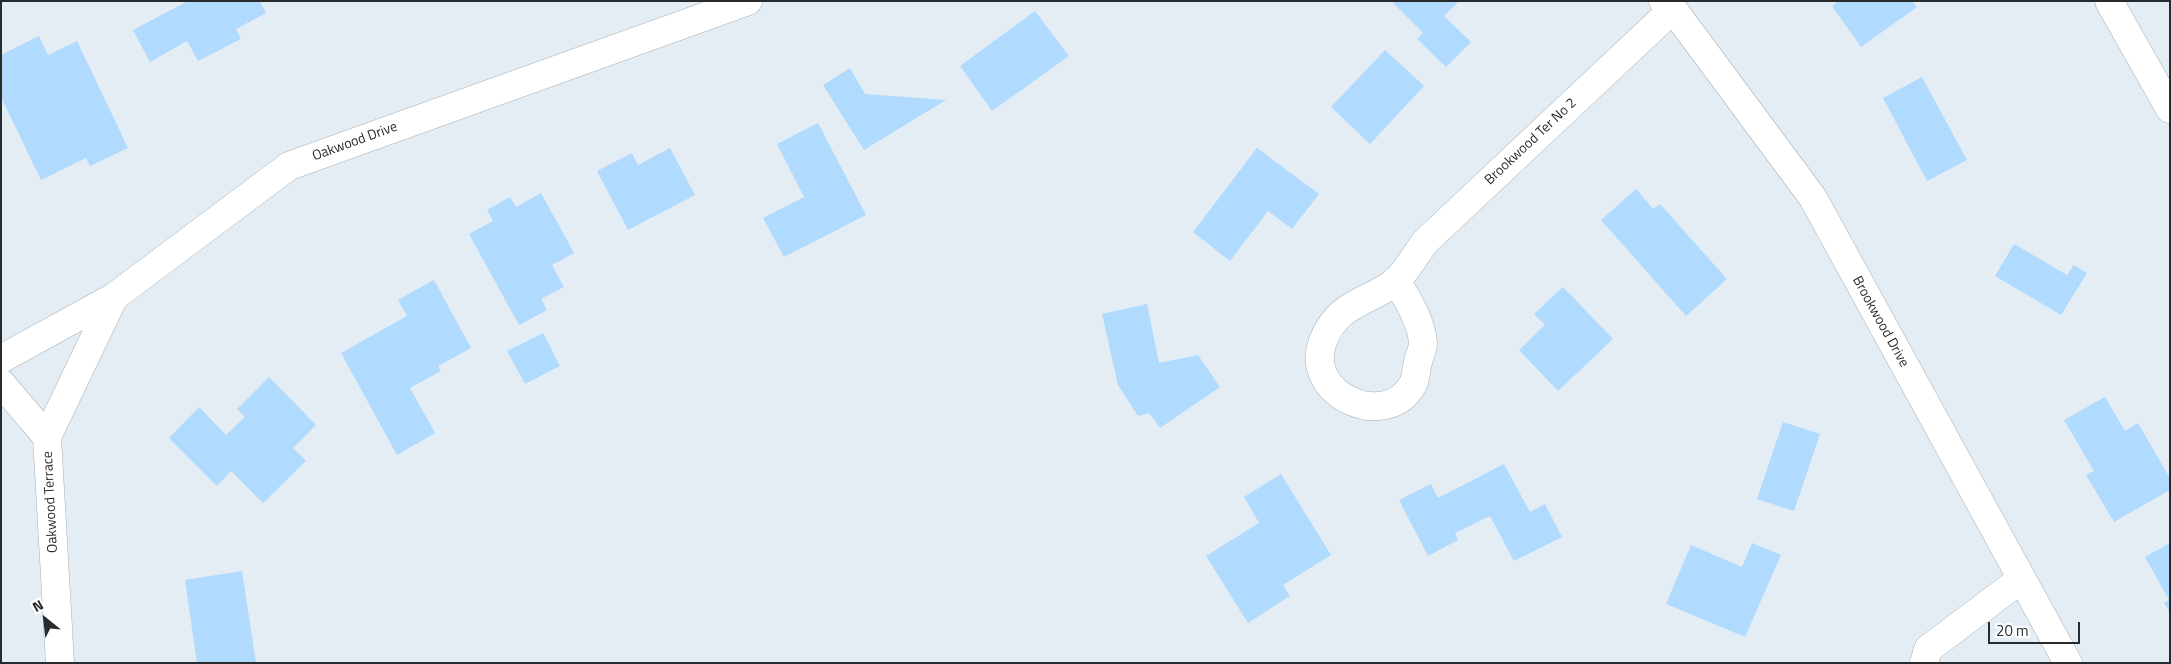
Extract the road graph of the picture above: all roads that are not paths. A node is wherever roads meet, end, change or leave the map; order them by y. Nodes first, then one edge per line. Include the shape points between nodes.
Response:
1 (748, 1) edge
2 (2109, 1) edge
3 (1668, 5) edge
4 (2170, 109) edge
5 (1396, 281) junction
6 (114, 297) junction
7 (1, 359) edge
8 (1, 383) edge
9 (48, 437) junction
10 (2020, 580) junction
11 (60, 663) edge
12 (1924, 663) edge
13 (2068, 663) edge

1 - 6 street, Oakwood Drive via 289,166
2 - 4 street
3 - 5 street, Brookwood Ter No 2 via 1425,242
3 - 10 street, Brookwood Drive via 1813,198
5 - 5 street, Brookwood Ter No 2 via 1349,306 1323,339 1319,357 1324,377 1334,390 1365,407 1388,404 1404,394 1413,384 1423,344 1407,296
6 - 7 street, Oakwood Drive
6 - 9 street, Oakwood Terrace
8 - 9 street
9 - 11 street, Oakwood Terrace
10 - 12 street via 1928,649
10 - 13 street, Brookwood Drive

